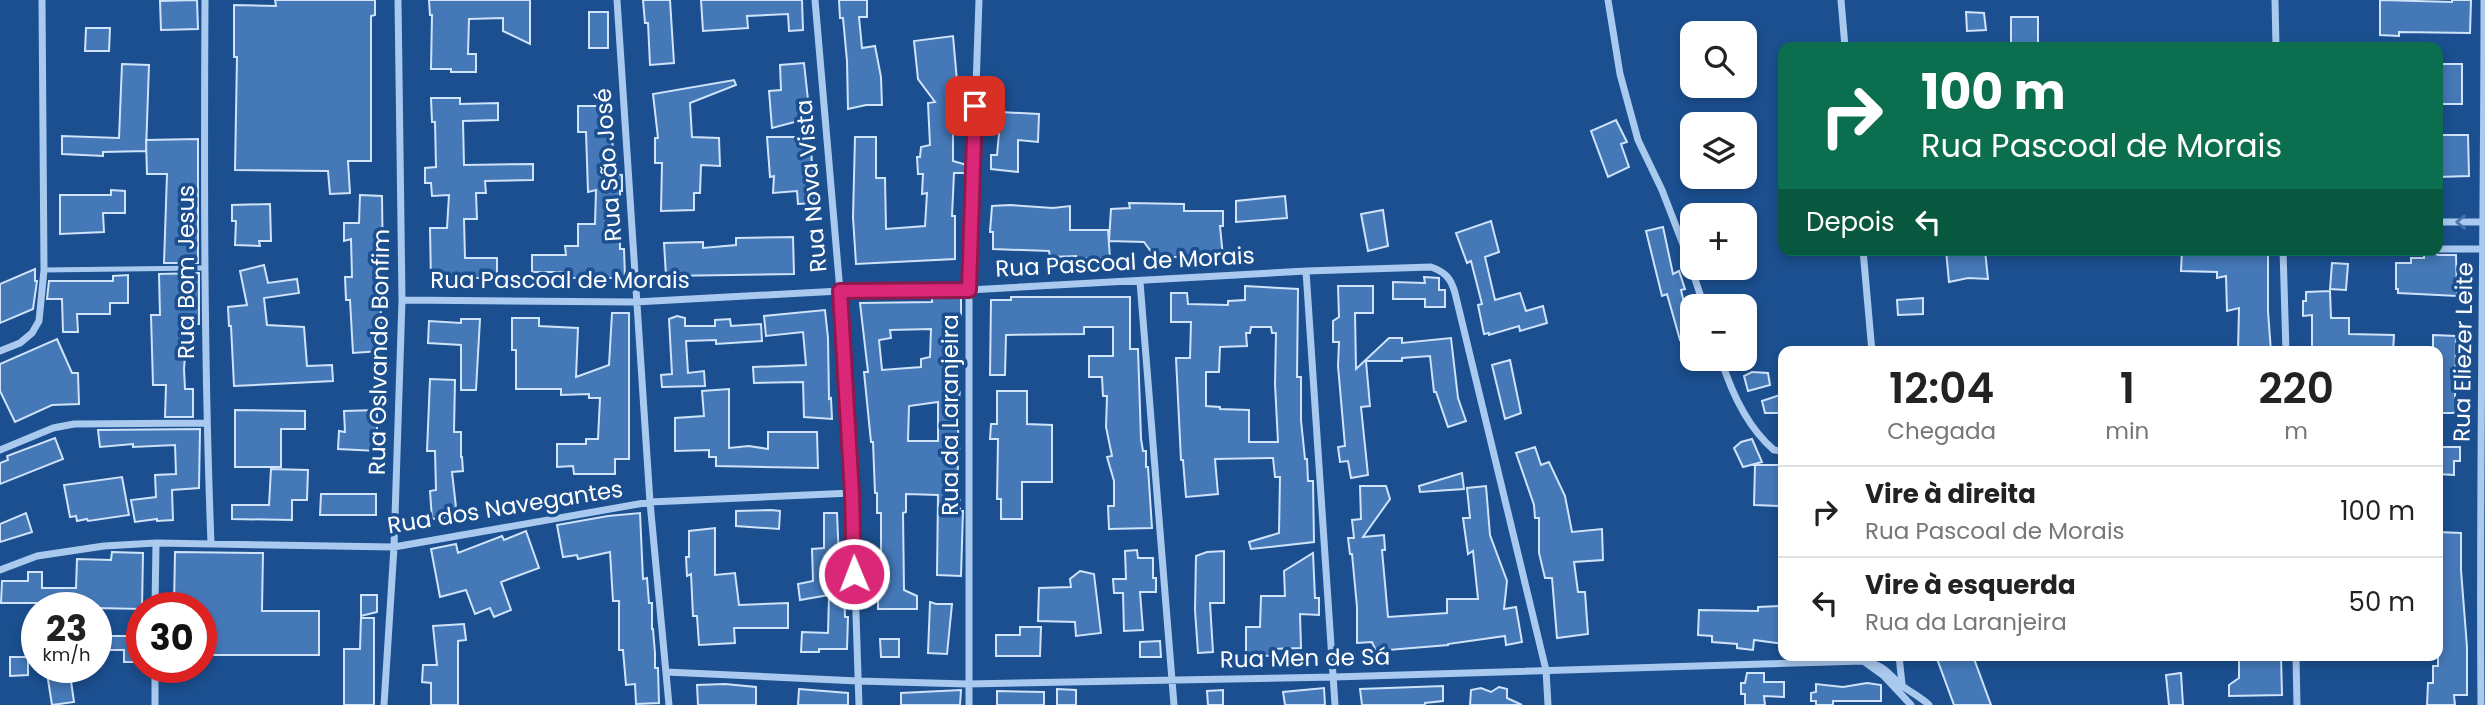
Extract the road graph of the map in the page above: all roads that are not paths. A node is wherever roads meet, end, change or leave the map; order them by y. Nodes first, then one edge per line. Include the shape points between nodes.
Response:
1 (42, 0) edge
2 (205, 0) edge
3 (398, 0) edge
4 (617, 0) edge
5 (815, 0) edge
6 (979, 0) edge
7 (1608, 0) edge
8 (1841, 0) edge
9 (2275, 0) edge
10 (2484, 0) edge
11 (1845, 42) edge
12 (2276, 42) edge
13 (2443, 222) edge
14 (2485, 222) edge
15 (2443, 249) edge
16 (2485, 249) edge
17 (1864, 256) edge
18 (2283, 256) edge
19 (204, 268) junction
20 (44, 270) junction
21 (1306, 271) junction
22 (1140, 282) junction
23 (969, 290) junction
24 (840, 291) junction
25 (1700, 294) edge
26 (402, 300) junction
27 (635, 302) junction
28 (1871, 346) edge
29 (2287, 346) edge
30 (0, 351) edge
31 (1725, 371) edge
32 (206, 423) junction
33 (0, 450) edge
34 (1778, 450) edge
35 (2482, 483) edge
36 (852, 494) junction
37 (650, 502) junction
38 (156, 543) junction
39 (211, 543) junction
40 (394, 547) junction
41 (0, 570) edge
42 (155, 592) edge
43 (1863, 661) junction
44 (1900, 661) edge
45 (2295, 661) edge
46 (1546, 670) junction
47 (666, 672) junction
48 (1334, 677) junction
49 (1172, 680) junction
50 (858, 681) junction
51 (155, 683) edge
52 (968, 684) junction
53 (1902, 685) junction
54 (155, 705) edge
55 (384, 705) edge
56 (669, 705) edge
57 (859, 705) edge
58 (969, 705) edge
59 (1174, 705) edge
60 (1335, 705) edge
61 (1548, 705) edge
62 (1911, 705) edge
63 (1929, 705) edge
64 (2297, 705) edge
65 (2481, 705) edge

1 - 20 street
2 - 19 street, Rua Bom Jesus
3 - 26 street, Rua Oslvando Bonfim
4 - 27 street, Rua São José
5 - 24 street, Rua Nova Vista
6 - 23 street, Rua da Laranjeira
7 - 25 street via 1620,74 1638,140 1662,190
8 - 11 street
9 - 12 street
10 - 14 street, Rua Eliezer Leite
14 -> 13 street
14 - 16 street, Rua Eliezer Leite
15 - 16 street
16 - 35 street, Rua Eliezer Leite
17 - 28 street
18 - 29 street
19 - 20 lane
19 - 32 street, Rua Bom Jesus
20 - 30 street via 39,321 20,343
21 - 22 street, Rua Pascoal de Morais
21 - 46 street, Rua Pascoal de Morais via 1431,267 1443,271 1452,282
21 - 48 street
22 - 23 street, Rua Pascoal de Morais
22 - 49 street
23 - 24 street, Rua Pascoal de Morais
23 - 52 street, Rua da Laranjeira
24 - 27 street, Rua Pascoal de Morais
24 - 36 street, Rua Nova Vista
26 - 27 street, Rua Pascoal de Morais
26 - 40 street, Rua Oslvando Bonfim
27 - 37 street, Rua São José
31 - 34 street via 1757,432
32 - 33 street via 74,424
32 - 39 street, Rua Bom Jesus
35 - 65 street, Rua Eliezer Leite
36 - 37 street, Rua dos Navegantes
36 - 50 street, Rua Nova Vista
37 - 40 street, Rua dos Navegantes
37 - 47 street, Rua São José
38 - 39 street, Rua dos Navegantes
38 - 41 street, Rua dos Navegantes via 57,552
38 - 42 street
39 - 40 street, Rua dos Navegantes
40 - 55 street, Rua Oslvando Bonfim
43 - 46 street, Rua Men de Sá
43 - 53 street, Rua Men de Sá via 1880,665
43 - 62 street
44 - 53 street
45 - 64 street
46 - 48 street, Rua Men de Sá
46 - 61 street
47 - 50 street, Rua Men de Sá
47 - 56 street, Rua São José
48 - 49 street, Rua Men de Sá
48 - 60 street
49 - 52 street, Rua Men de Sá
49 - 59 street
50 - 52 street, Rua Men de Sá
50 - 57 street, Rua Nova Vista
51 - 54 street
52 - 58 street, Rua da Laranjeira
53 - 63 street, Rua Men de Sá

